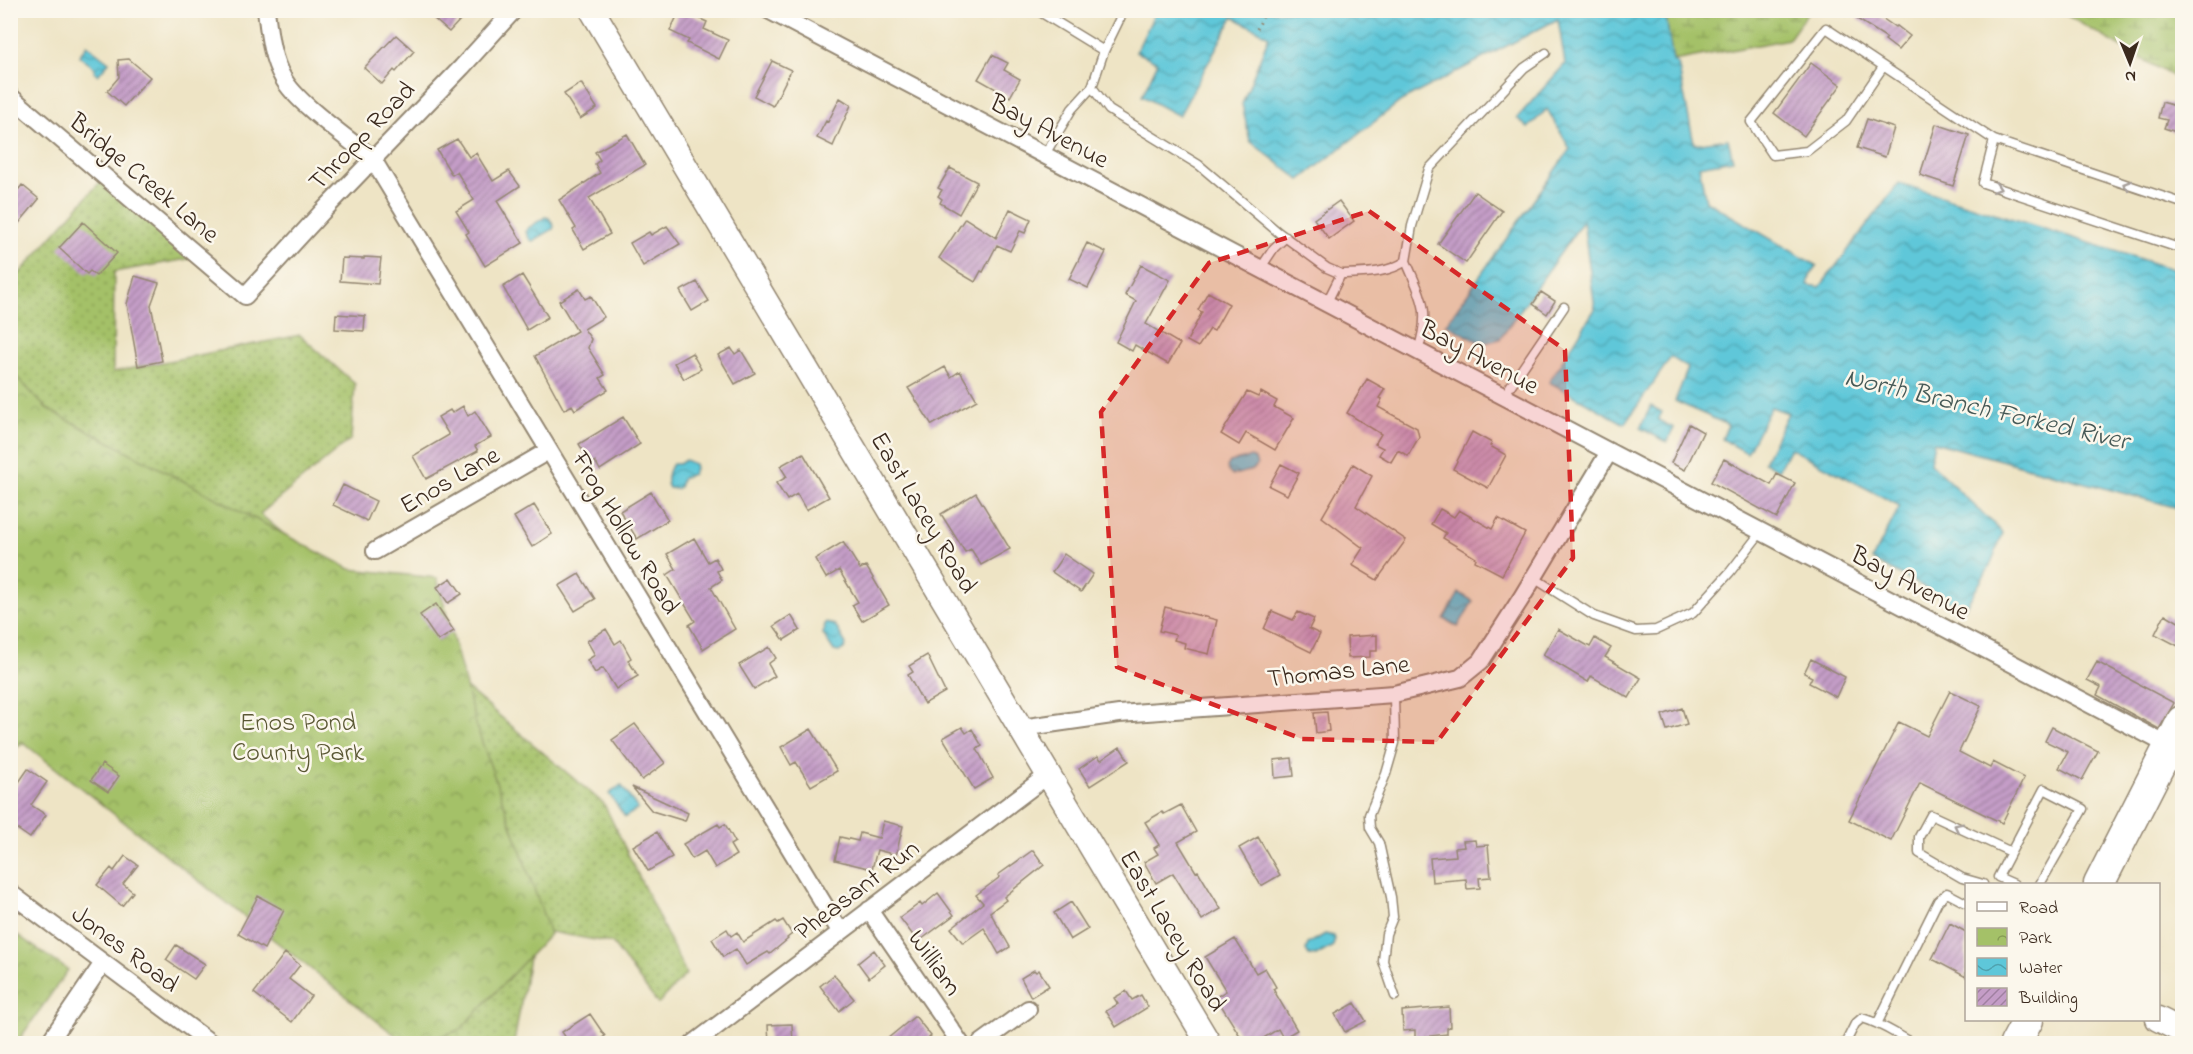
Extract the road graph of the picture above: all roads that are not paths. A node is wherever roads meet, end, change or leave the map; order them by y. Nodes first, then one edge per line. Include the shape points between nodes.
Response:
1 (266, 10) edge
2 (514, 10) edge
3 (592, 10) edge
4 (768, 10) edge
5 (1037, 10) edge
6 (1124, 10) edge
7 (1104, 51) junction
8 (1546, 53) dead end
9 (1883, 67) junction
10 (1092, 87) junction
11 (10, 96) edge
12 (1994, 140) junction
13 (1044, 156) junction
14 (372, 159) junction
15 (2182, 203) edge
16 (1286, 237) junction
17 (2182, 249) edge
18 (1406, 261) junction
19 (1260, 269) junction
20 (1341, 274) junction
21 (246, 296) joint
22 (1326, 304) junction
23 (1564, 307) dead end
24 (1417, 352) junction
25 (1503, 397) junction
26 (548, 452) junction
27 (1609, 452) junction
28 (1761, 532) junction
29 (375, 551) dead end
30 (1534, 578) junction
31 (1394, 694) junction
32 (1021, 728) junction
33 (2178, 740) edge
34 (1048, 775) junction
35 (2011, 852) junction
36 (1998, 877) junction
37 (1978, 883) edge
38 (1988, 883) edge
39 (2010, 883) edge
40 (2041, 883) edge
41 (2100, 883) edge
42 (10, 893) edge
43 (1965, 902) edge
44 (869, 910) junction
45 (840, 931) junction
46 (103, 963) junction
47 (1395, 996) dead end
48 (1028, 1009) dead end
49 (2160, 1019) edge
50 (2028, 1021) edge
51 (1878, 1022) junction
52 (2182, 1032) edge
53 (704, 1040) edge
54 (48, 1044) edge
55 (212, 1044) edge
56 (961, 1044) edge
57 (980, 1044) edge
58 (1209, 1044) edge
59 (1845, 1044) edge
60 (1915, 1044) edge
61 (2016, 1044) edge

1 - 14 street, Frog Hollow Road via 275,61 283,80 297,97
2 - 14 street, Thropp Road
3 - 32 street, East Lacey Road
4 - 13 street, Bay Avenue
5 - 7 lane
6 - 7 lane
7 - 10 lane
8 - 18 lane via 1524,68 1429,169
9 - 9 lane via 1826,28 1751,122 1773,155 1807,152 1846,121
9 - 12 lane
10 - 13 lane via 1072,109
10 - 16 lane via 1109,110 1199,165
11 - 21 street, Bridge Creek Lane
15 -> 12 lane
12 -> 17 lane via 1983,183
13 - 19 street, Bay Avenue
14 - 21 street, Thropp Road
14 - 26 street, Frog Hollow Road
16 - 19 lane
16 - 20 lane
18 - 20 lane via 1388,269
18 - 24 lane via 1425,307 1424,331
19 - 22 street, Bay Avenue
20 - 22 lane
22 - 24 street, Bay Avenue
23 - 25 lane
24 - 25 street, Bay Avenue
25 - 27 street, Bay Avenue
26 - 29 street, Enos Lane
26 - 45 street, Frog Hollow Road
27 - 28 street, Bay Avenue
27 - 30 street, Thomas Lane
28 - 30 lane via 1692,613 1656,630 1636,631 1594,616
28 - 33 street, Bay Avenue
30 - 31 street, Thomas Lane via 1481,661 1460,678
31 - 32 street, Thomas Lane via 1119,714
31 - 47 lane via 1395,743 1369,815 1391,897 1393,917 1386,934 1383,961
32 - 34 street, East Lacey Road
33 - 41 highway
34 - 44 street, Pheasant Run
34 - 58 street, East Lacey Road
35 - 36 lane
35 -> 37 lane via 1931,815 1919,837 1919,853
35 - 40 lane via 2044,789 2084,808
36 - 38 lane
36 - 39 lane
42 - 46 street, Jones Road
43 - 51 lane via 1947,893 1938,902
44 - 45 street, Pheasant Run
44 - 56 street, William
45 - 53 street, Pheasant Run
46 - 54 street
46 - 55 street, Jones Road
48 - 57 street
49 - 52 street
50 - 61 highway
51 - 59 lane via 1862,1018
51 - 60 lane

